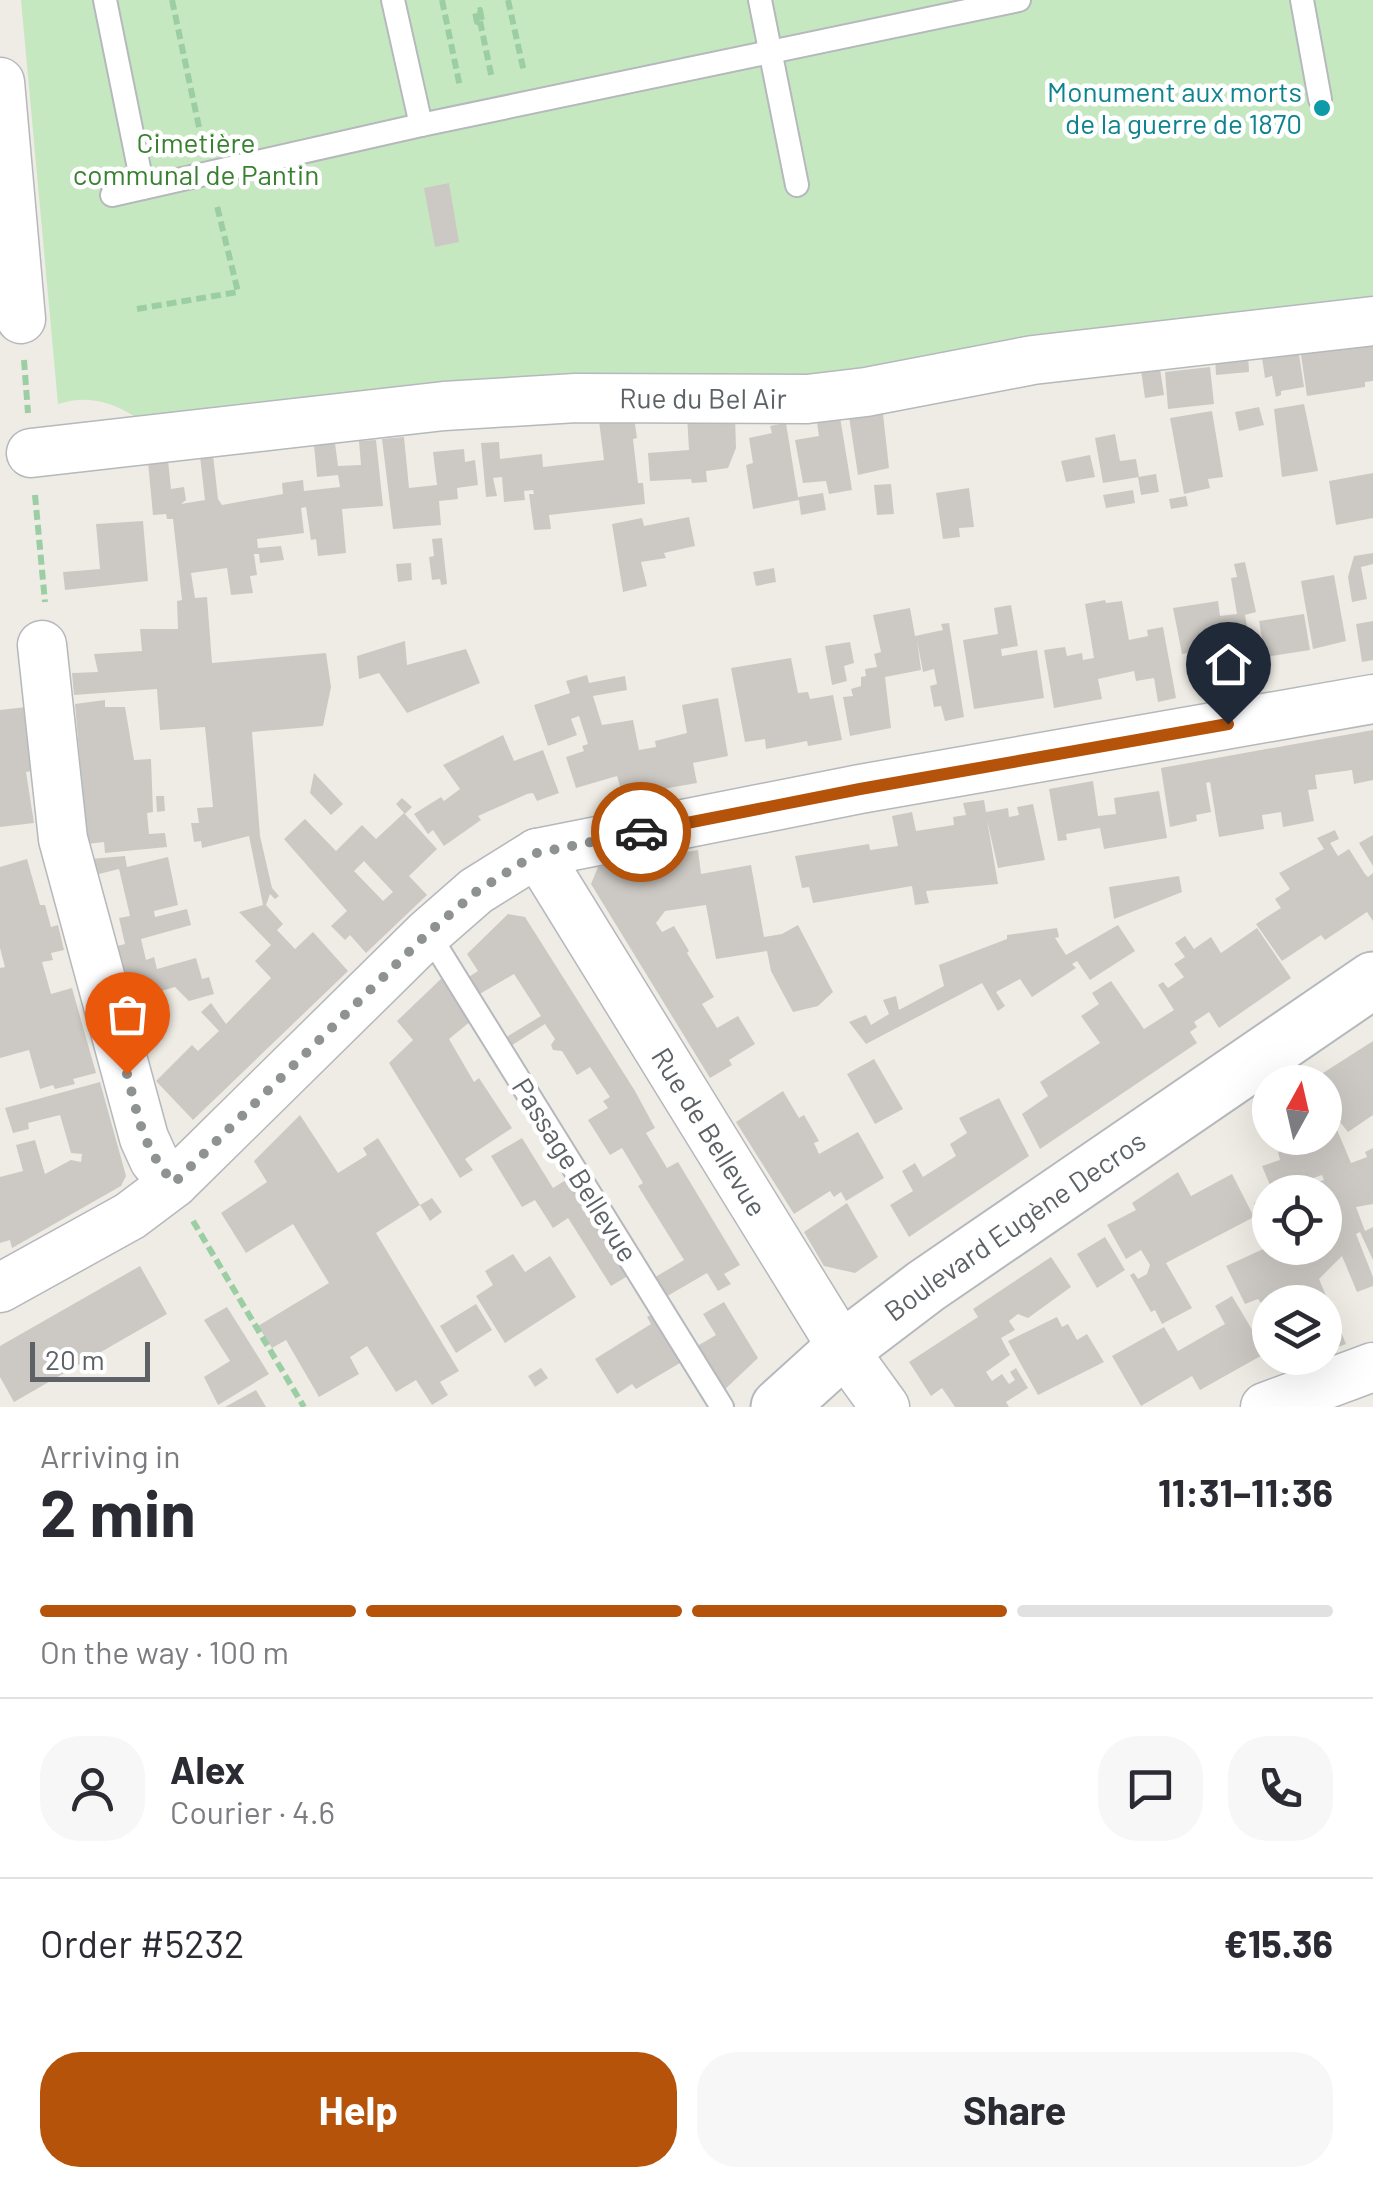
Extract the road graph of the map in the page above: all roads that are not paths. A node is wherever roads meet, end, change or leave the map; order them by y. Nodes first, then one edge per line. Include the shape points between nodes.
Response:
1 (105, 0) edge
2 (393, 0) edge
3 (760, 0) edge
4 (1020, 0) edge
5 (1302, 0) edge
6 (928, 10) edge
7 (771, 54) junction
8 (0, 82) edge
9 (1320, 99) dead end
10 (421, 126) junction
11 (798, 185) dead end
12 (143, 188) junction
13 (112, 195) dead end
14 (21, 319) road end
15 (1373, 321) edge
16 (30, 453) road end
17 (44, 628) road end
18 (1373, 700) edge
19 (537, 853) junction
20 (428, 933) junction
21 (1373, 980) edge
22 (182, 1198) junction
23 (0, 1288) edge
24 (844, 1349) junction
25 (1373, 1368) edge
26 (722, 1407) edge
27 (779, 1407) edge
28 (885, 1407) edge
29 (1265, 1407) edge

1 - 12 lane
2 - 10 lane
3 - 7 lane
4 - 6 lane
5 - 9 lane
6 - 7 lane
7 - 10 lane
7 - 11 lane
8 - 14 street
10 - 12 lane
12 - 13 lane
15 - 16 street, Rue du Bel Air via 1033,360 807,398 576,398 444,406
17 - 22 street via 63,840 144,1138
18 - 19 street
19 - 20 street
19 - 24 street, Rue de Bellevue
20 - 22 street
20 - 26 lane, Passage Bellevue
21 - 24 street, Boulevard Eugène Decros
22 - 23 street via 130,1216
24 - 27 street, Boulevard Eugène Decros
24 - 28 street, Rue de Bellevue
25 - 29 street

